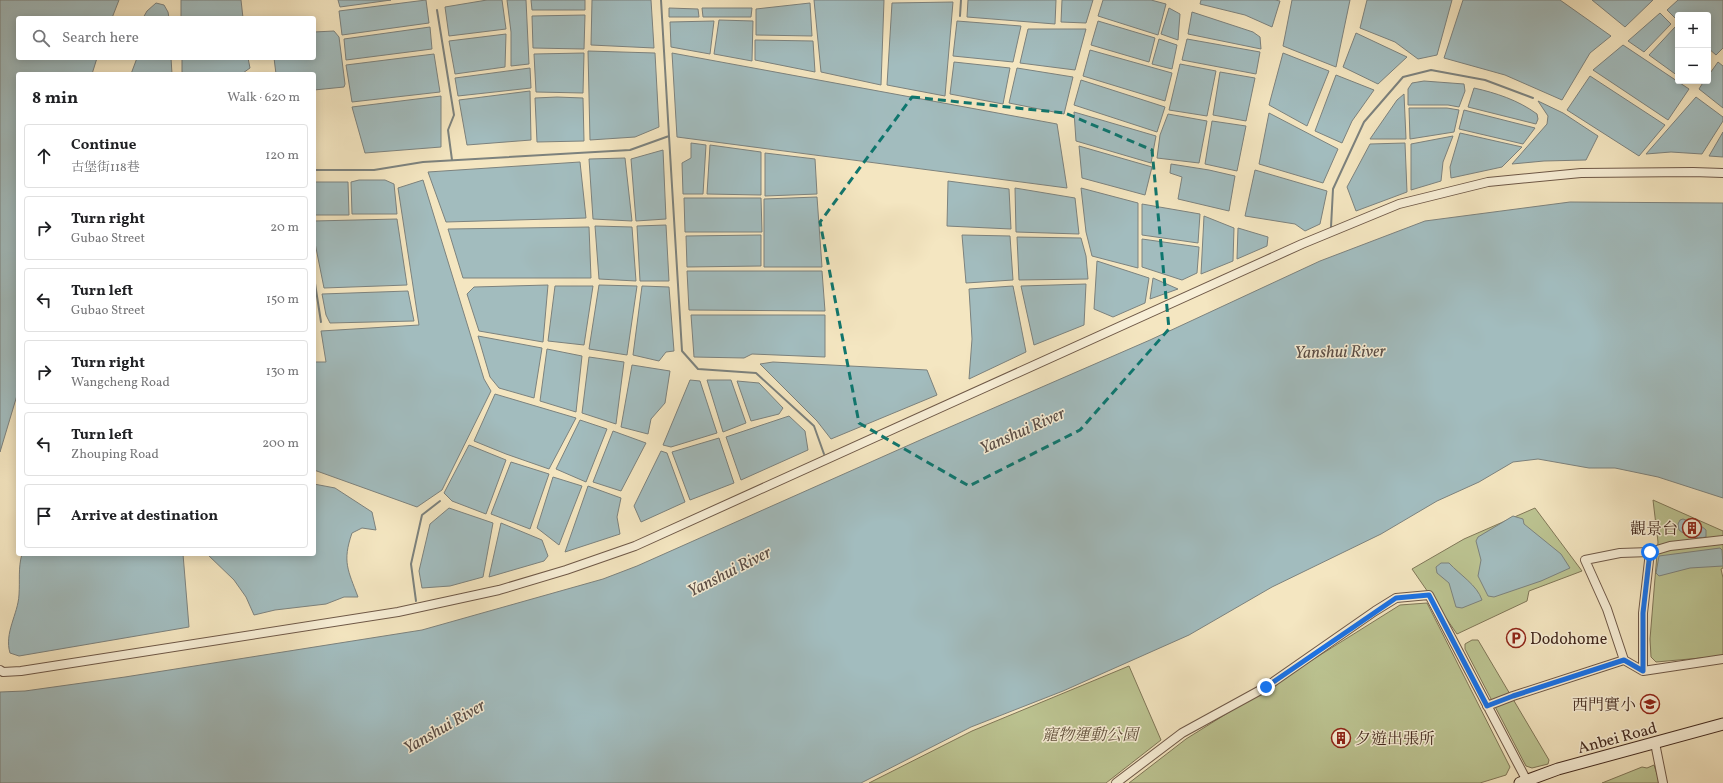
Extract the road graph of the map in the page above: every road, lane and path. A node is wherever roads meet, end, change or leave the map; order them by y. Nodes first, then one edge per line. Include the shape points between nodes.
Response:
1 (1723, 173) edge
2 (1723, 540) edge
3 (1650, 552) junction
4 (1723, 659) edge
5 (1624, 660) junction
6 (0, 670) edge
7 (1643, 671) junction
8 (1487, 706) junction
9 (1723, 724) edge
10 (1655, 743) junction
11 (1526, 782) edge
12 (1116, 783) edge
13 (1663, 783) edge

1 - 6 street via 1624,172 1488,182 1399,204 1302,244 635,546 499,590 398,612 21,670
2 - 3 street via 1670,546
3 - 5 street via 1620,553 1585,560 1607,609
3 - 7 street via 1643,613
4 - 7 street
5 - 7 street
5 - 8 street
8 - 11 street
8 - 12 street via 1429,595 1396,598 1266,687 1182,733
9 - 10 street, Anbei Road
10 - 11 street, Anbei Road via 1558,769
10 - 13 street

